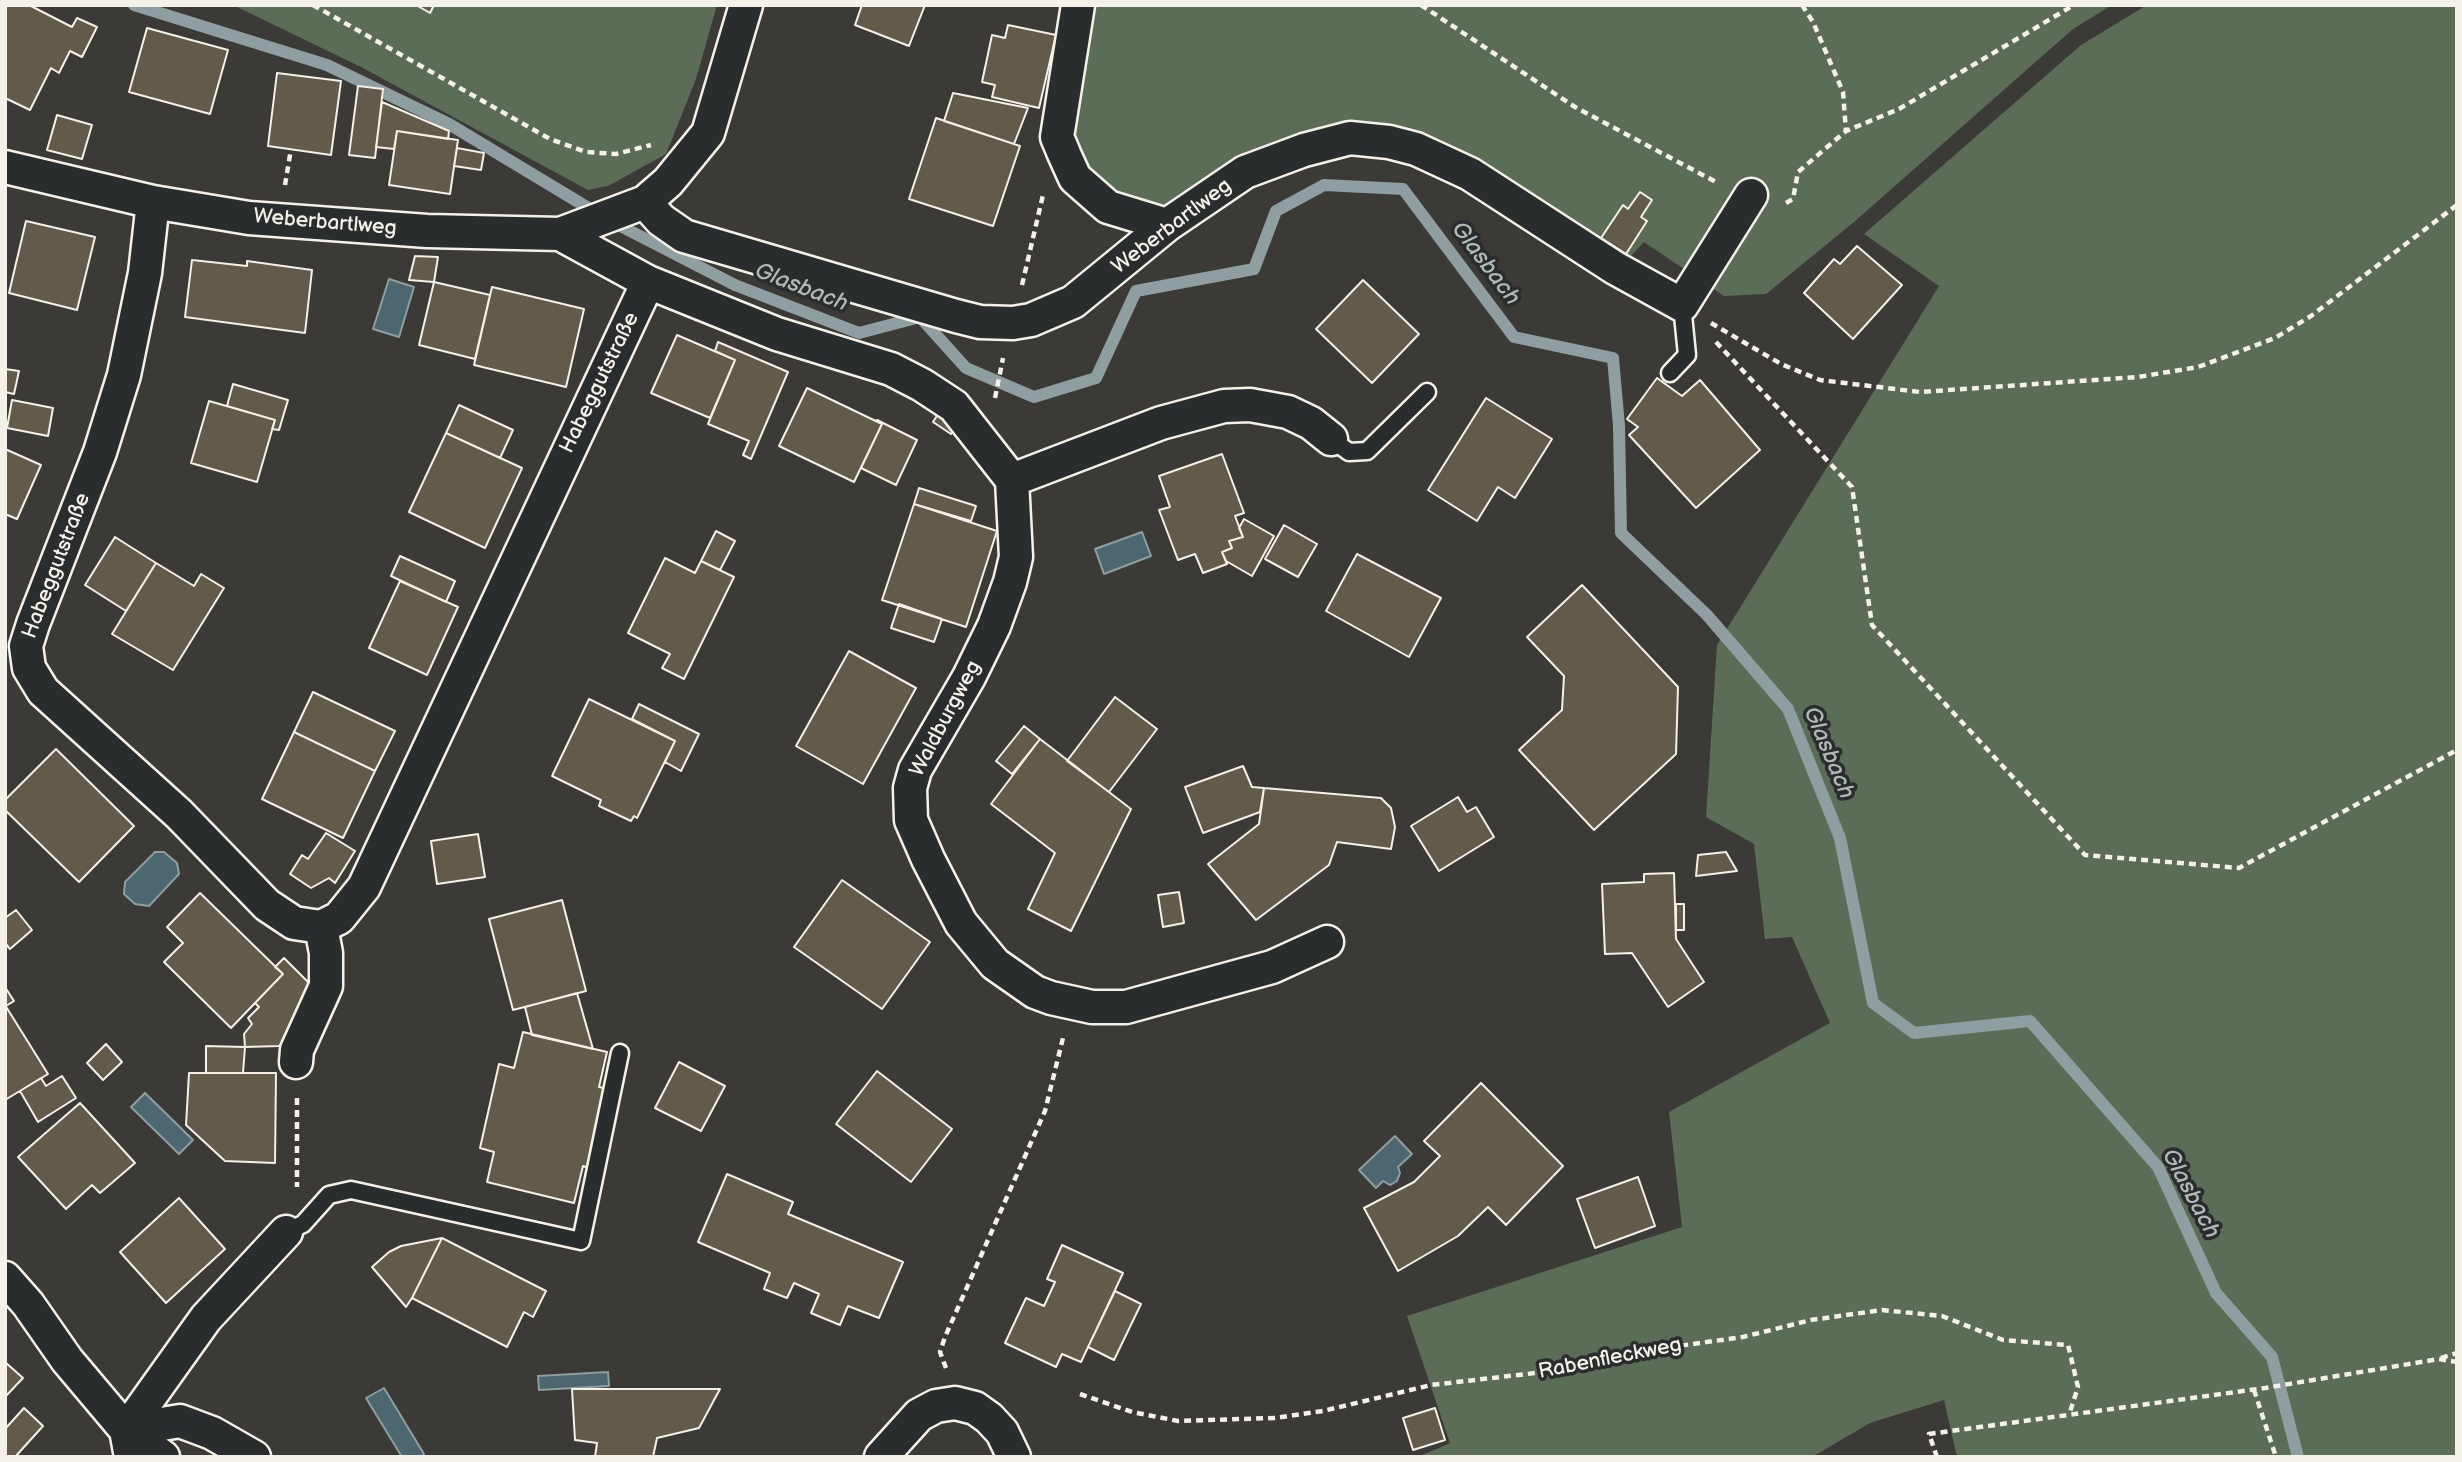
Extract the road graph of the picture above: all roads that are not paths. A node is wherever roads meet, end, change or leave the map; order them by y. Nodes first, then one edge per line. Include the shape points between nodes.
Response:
1 (746, 5) edge
2 (1077, 5) edge
3 (5, 167) edge
4 (656, 192) junction
5 (1751, 195) road end
6 (153, 201) junction
7 (1167, 225) junction
8 (560, 234) junction
9 (648, 282) junction
10 (1682, 305) junction
11 (1670, 373) dead end
12 (1427, 392) dead end
13 (1331, 439) joint
14 (1012, 480) junction
15 (321, 927) junction
16 (1327, 942) dead end
17 (620, 1053) dead end
18 (296, 1062) road end
19 (286, 1232) joint
20 (5, 1278) edge
21 (129, 1443) edge
22 (163, 1457) edge
23 (254, 1457) edge
24 (881, 1457) edge
25 (1014, 1457) edge

1 - 4 street via 708,133
2 - 7 street via 1058,136 1075,178 1108,207
3 - 6 street, Weberbartlweg
4 - 7 street, Weberbartlweg via 661,220 684,236 981,322 1031,320 1073,302
4 - 8 street, Weberbartlweg
5 - 10 street
6 - 8 street, Weberbartlweg via 249,218 427,231
6 - 15 street, Habeggutstraße via 145,272 124,376 26,646 29,668 43,691 179,814 267,905 294,923
7 - 10 street, Weberbartlweg via 1245,173 1292,154 1350,138 1389,142 1470,174 1615,268
8 - 9 street
9 - 14 street via 777,334 891,369 922,384 954,406
9 - 15 street, Habeggutstraße via 364,887 339,918
10 - 11 lane via 1687,355
12 - 13 lane via 1367,451 1349,452
13 - 14 street via 1288,412 1224,406 1161,423
14 - 16 street, Waldburgweg via 1016,556 1010,582 994,626 915,770 910,788 911,820 974,943 1024,985 1070,1004 1126,1007 1272,967
15 - 18 street via 327,953 326,986
17 - 19 lane via 581,1241 351,1190 329,1195 303,1224
19 - 21 street via 206,1318
20 - 21 street
21 - 22 street
21 - 23 street via 180,1421
24 - 25 street via 919,1415 955,1403 989,1418

